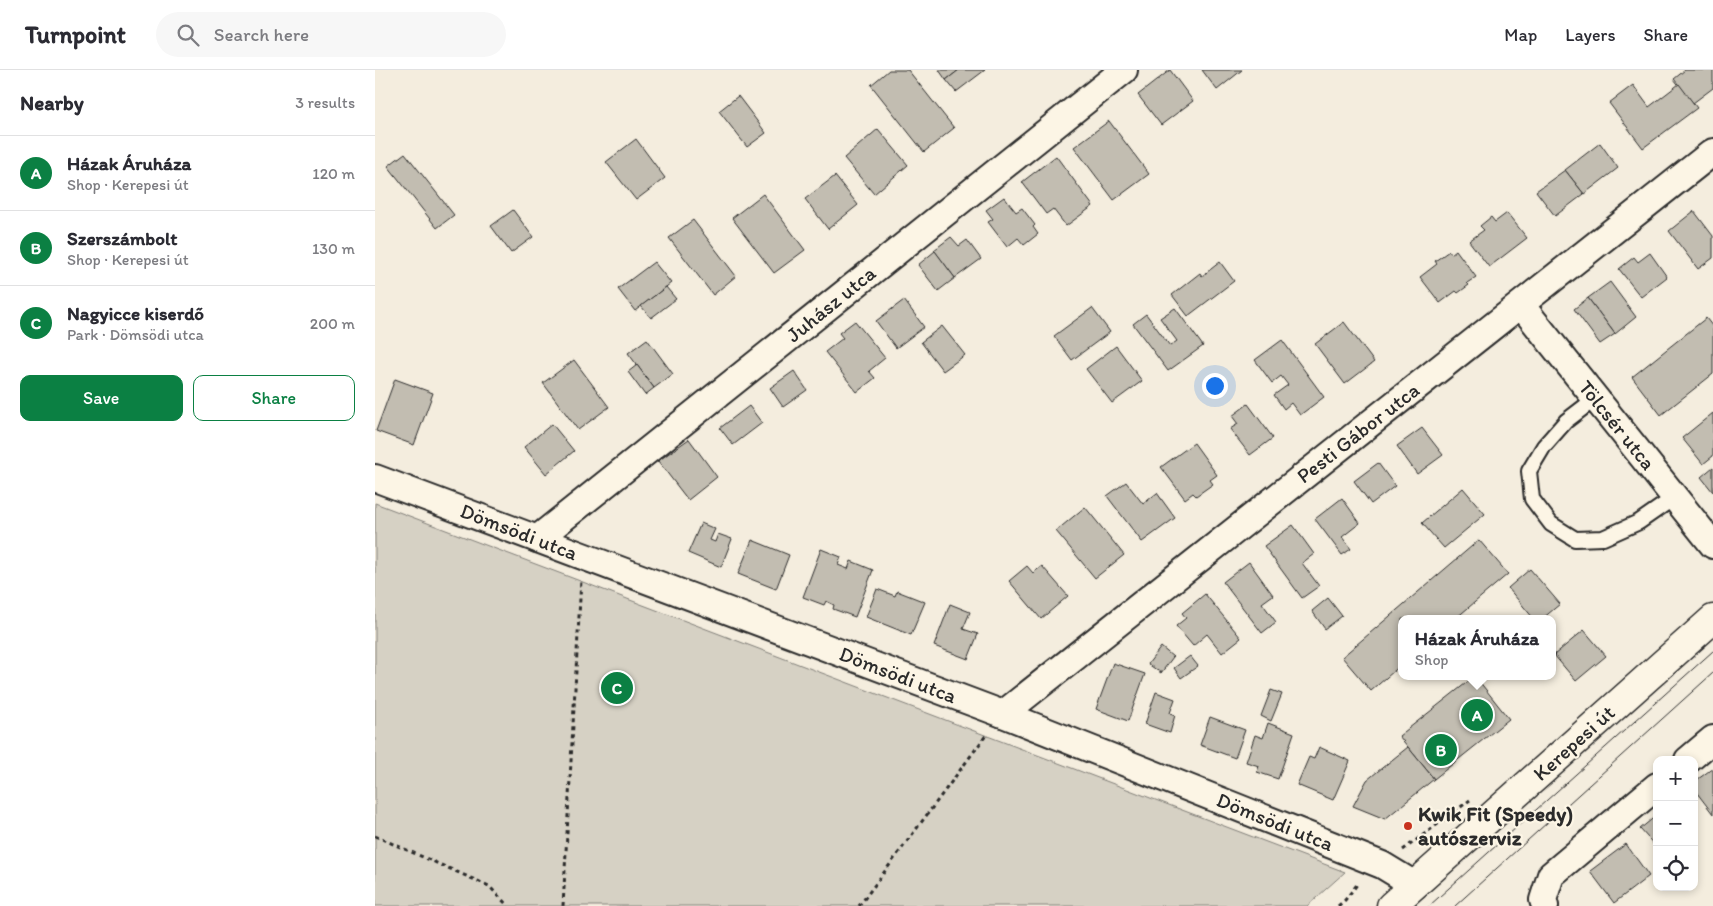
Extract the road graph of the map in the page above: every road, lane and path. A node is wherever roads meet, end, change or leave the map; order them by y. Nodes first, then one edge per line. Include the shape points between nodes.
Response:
1 (1125, 70) edge
2 (1713, 152) edge
3 (1521, 305) junction
4 (1596, 398) junction
5 (375, 478) edge
6 (1675, 497) junction
7 (537, 539) junction
8 (1713, 545) edge
9 (583, 556) junction
10 (1713, 619) edge
11 (1003, 714) junction
12 (1713, 739) edge
13 (1693, 756) edge
14 (1653, 789) edge
15 (375, 836) edge
16 (1415, 885) junction
17 (508, 906) edge
18 (563, 906) edge
19 (859, 906) edge
20 (1391, 906) edge
21 (1545, 906) edge

1 - 7 street, Juhász utca
2 - 3 street, Pesti Gábor utca
3 - 4 street, Tölcsér utca
3 - 11 street, Pesti Gábor utca
4 - 6 street, Tölcsér utca
4 - 6 lane via 1566,421 1544,446 1529,471 1532,499 1551,524 1575,539 1603,538 1639,522
5 - 7 street, Dömsödi utca
6 - 8 street, Tölcsér utca
7 - 9 street, Dömsödi utca
9 - 11 street, Dömsödi utca
9 - 18 path
10 - 16 main road, Kerepesi út
11 - 16 street, Dömsödi utca via 1382,865
11 - 19 path
12 - 13 street
14 - 21 street via 1551,875 1543,900
15 - 17 path via 489,886
16 - 20 main road, Kerepesi út

